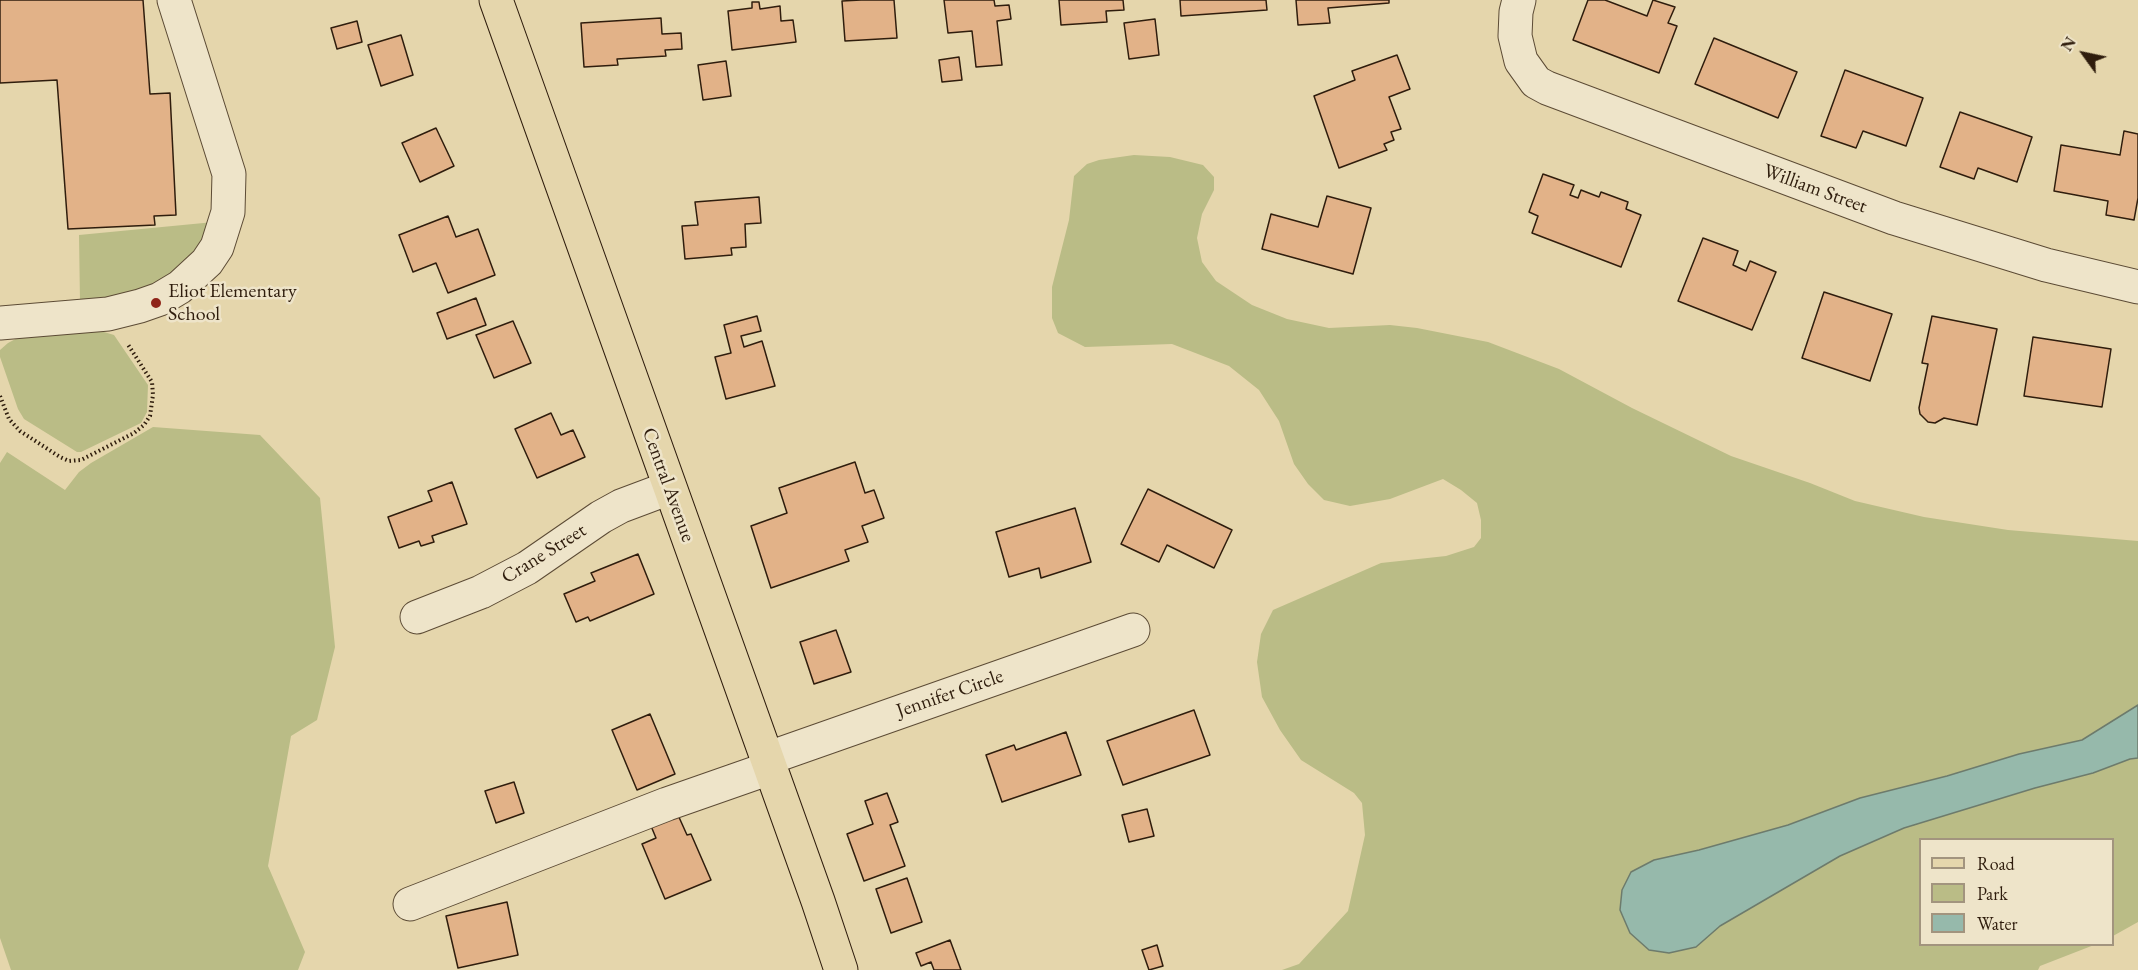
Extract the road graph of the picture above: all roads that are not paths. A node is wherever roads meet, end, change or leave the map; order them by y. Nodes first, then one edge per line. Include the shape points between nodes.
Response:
1 (174, 0) edge
2 (496, 0) edge
3 (1519, 0) edge
4 (2138, 287) edge
5 (0, 323) edge
6 (669, 488) junction
7 (417, 617) dead end
8 (1134, 630) dead end
9 (768, 763) junction
10 (410, 904) dead end
11 (841, 970) edge

1 - 5 street via 229,174 228,212 216,247 193,276 160,299 108,314
2 - 6 main road, Central Avenue
3 - 4 street, William Street via 1515,25 1521,61 1536,82 1560,94 1894,218 2046,265
6 - 7 street, Crane Street via 601,517 527,568 489,588
6 - 9 main road, Central Avenue
8 - 9 street, Jennifer Circle
9 - 10 street, Jennifer Circle
9 - 11 main road, Central Avenue

